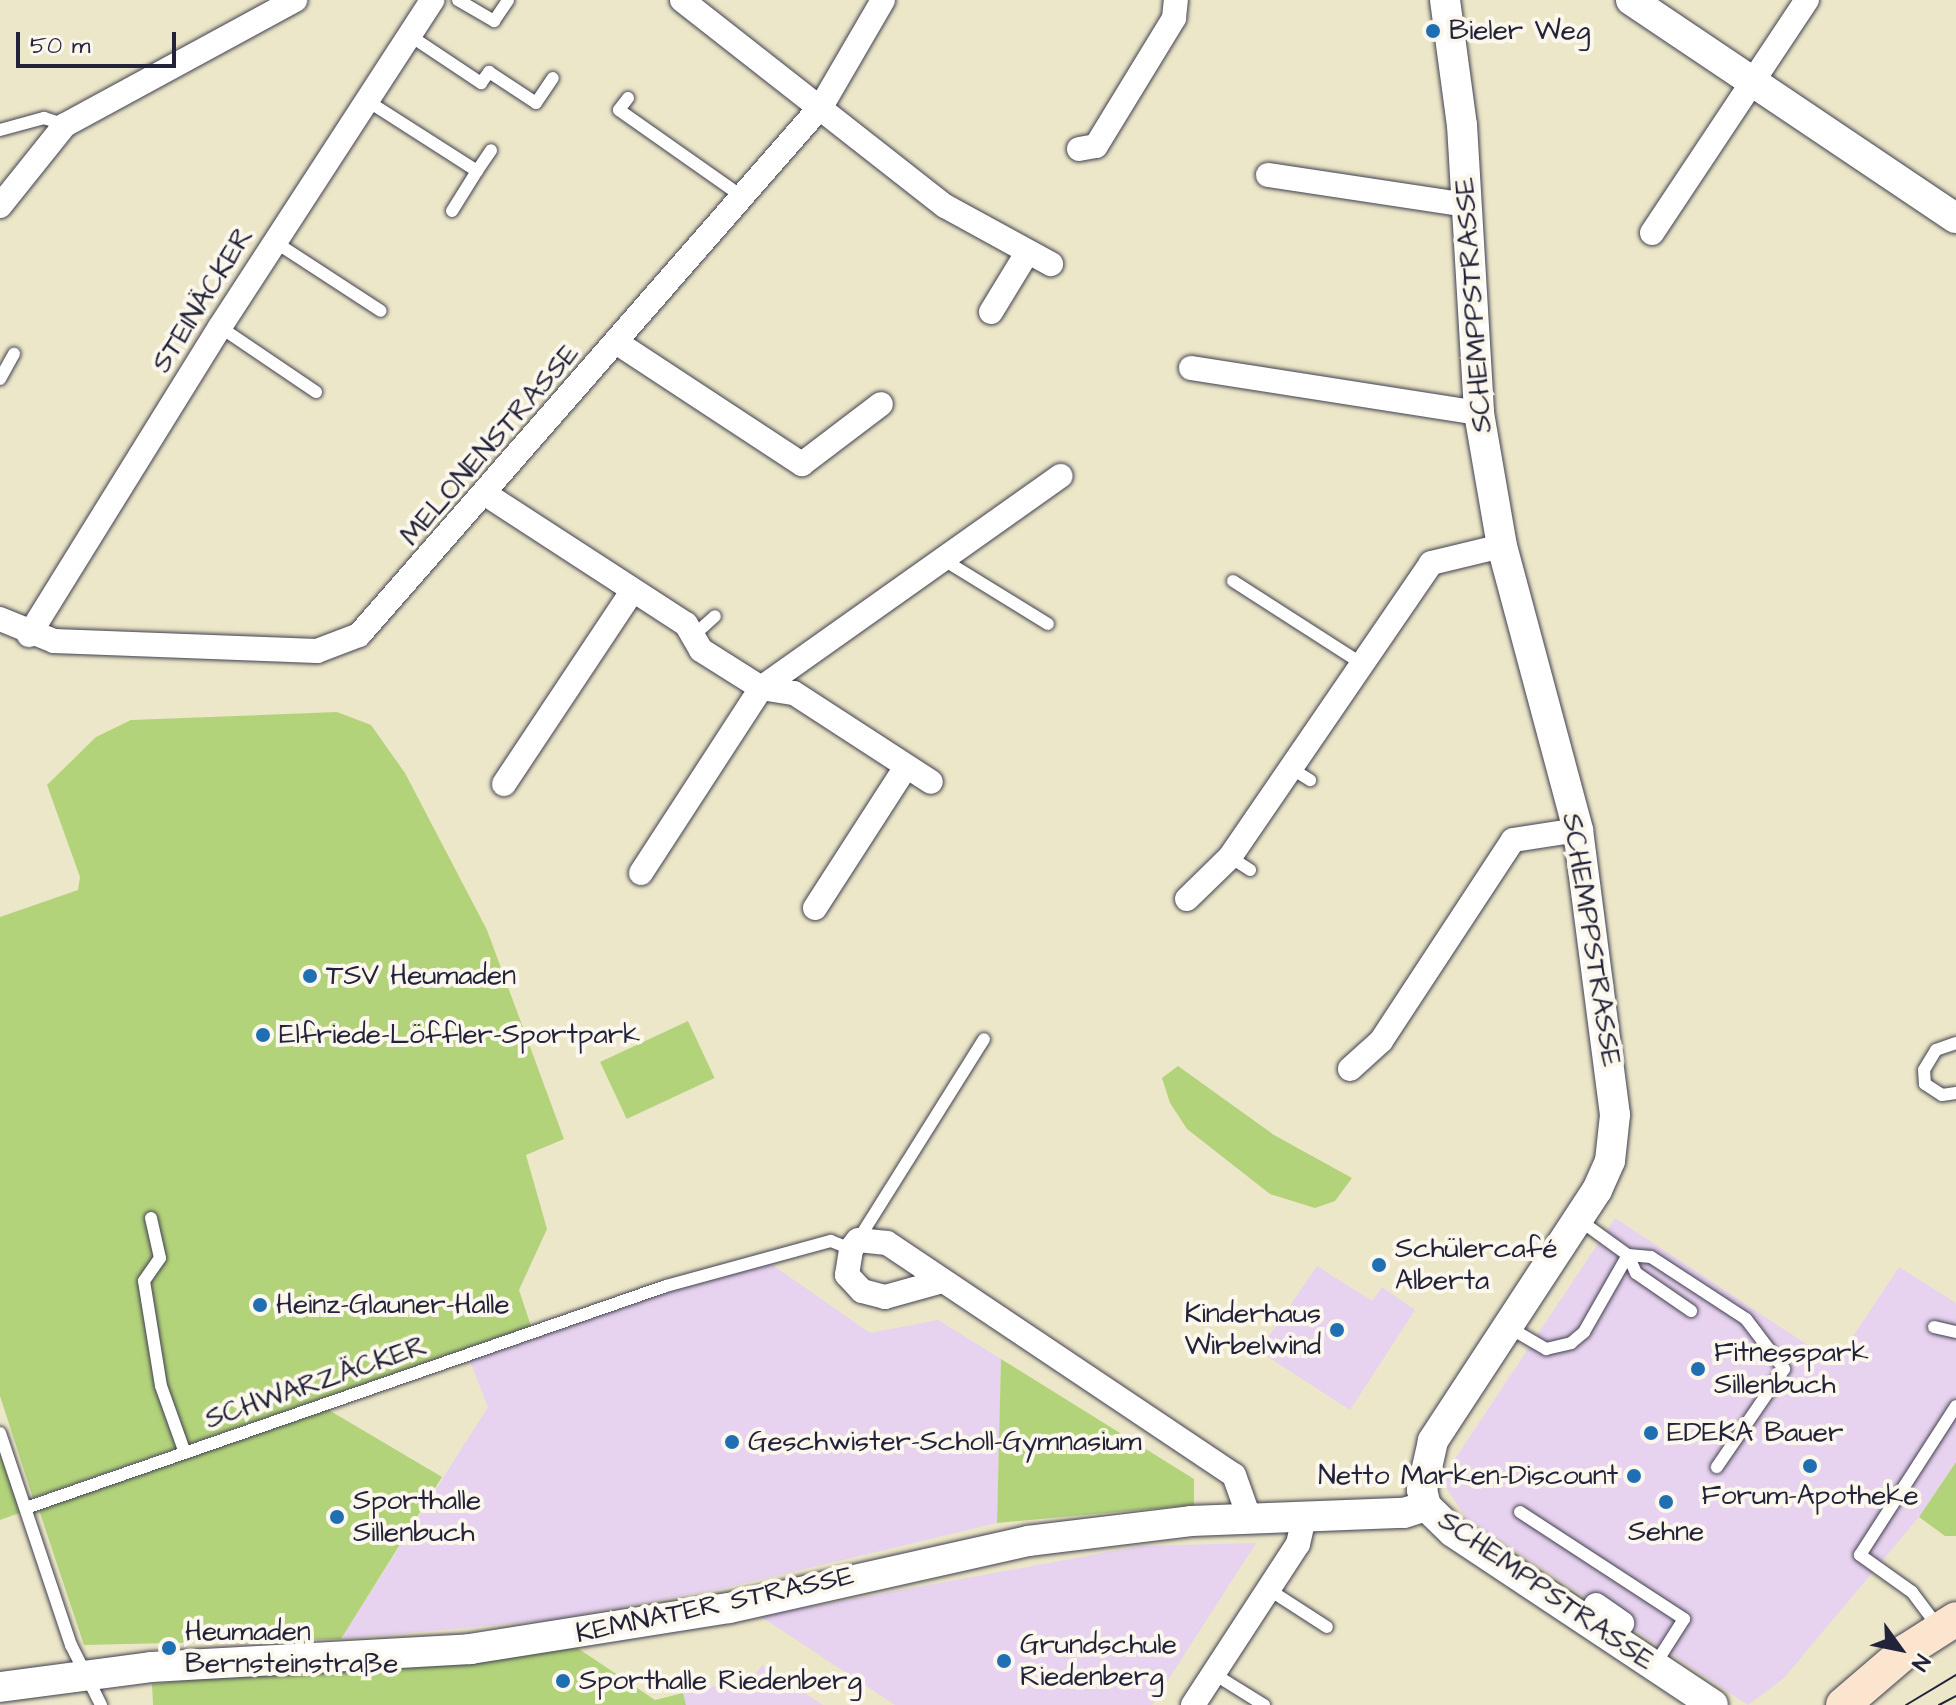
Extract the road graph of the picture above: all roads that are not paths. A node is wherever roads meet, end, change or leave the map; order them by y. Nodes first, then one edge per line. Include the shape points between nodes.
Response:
1 (295, 0) edge
2 (432, 0) edge
3 (458, 0) edge
4 (508, 0) edge
5 (682, 0) edge
6 (883, 0) edge
7 (1176, 0) edge
8 (1445, 0) edge
9 (1631, 0) edge
10 (1807, 0) edge
11 (409, 35) junction
12 (553, 78) dead end
13 (1753, 81) junction
14 (628, 98) dead end
15 (366, 100) junction
16 (822, 105) junction
17 (65, 125) junction
18 (0, 130) edge
19 (1079, 149) dead end
20 (491, 150) dead end
21 (477, 171) junction
22 (1268, 175) dead end
23 (744, 198) junction
24 (1466, 205) junction
25 (0, 206) edge
26 (452, 211) dead end
27 (1956, 218) edge
28 (1652, 233) dead end
29 (275, 242) junction
30 (1027, 253) junction
31 (1051, 264) dead end
32 (381, 311) dead end
33 (991, 312) dead end
34 (220, 327) junction
35 (619, 344) junction
36 (14, 354) dead end
37 (1191, 368) dead end
38 (0, 379) edge
39 (316, 392) dead end
40 (881, 404) dead end
41 (1479, 413) junction
42 (1060, 476) dead end
43 (487, 495) junction
44 (1502, 546) junction
45 (944, 560) junction
46 (1233, 581) dead end
47 (632, 591) junction
48 (715, 616) dead end
49 (0, 619) edge
50 (1048, 624) dead end
51 (29, 635) junction
52 (694, 635) junction
53 (1359, 662) junction
54 (761, 688) junction
55 (906, 767) junction
56 (931, 782) dead end
57 (504, 784) dead end
58 (1578, 830) junction
59 (641, 873) dead end
60 (1187, 899) dead end
61 (815, 908) dead end
62 (984, 1039) dead end
63 (1956, 1043) edge
64 (1350, 1069) dead end
65 (1956, 1093) edge
66 (151, 1218) dead end
67 (1578, 1219) junction
68 (854, 1244) junction
69 (1628, 1255) junction
70 (939, 1282) junction
71 (1691, 1311) dead end
72 (1507, 1326) junction
73 (1934, 1327) dead end
74 (1956, 1332) edge
75 (1956, 1406) edge
76 (0, 1433) edge
77 (185, 1453) junction
78 (1717, 1467) dead end
79 (1426, 1506) junction
80 (26, 1508) junction
81 (1520, 1512) dead end
82 (1304, 1517) junction
83 (1250, 1520) junction
84 (1268, 1589) junction
85 (1596, 1605) dead end
86 (1622, 1623) dead end
87 (1947, 1624) edge
88 (1567, 1625) dead end
89 (1327, 1627) dead end
90 (1594, 1643) dead end
91 (1654, 1666) junction
92 (83, 1673) junction
93 (1214, 1674) junction
94 (0, 1687) edge
95 (1706, 1702) edge
96 (101, 1705) edge
97 (1193, 1705) edge
98 (1264, 1705) edge
99 (1843, 1705) edge

1 - 17 street
2 - 11 street, STEINÄCKER
3 - 4 lane via 494,21
5 - 16 street
6 - 16 street, MELONENSTRASSE
7 - 19 street via 1174,18 1096,146
8 - 24 street, SCHEMPPSTRASSE via 1462,125
9 - 13 street
10 - 13 street
11 - 12 lane via 481,83 489,72 536,103
11 - 15 street, STEINÄCKER
13 - 27 street
13 - 28 street
14 - 23 lane via 619,110
15 - 21 lane
15 - 29 street, STEINÄCKER
16 - 23 street, MELONENSTRASSE
16 - 30 street via 945,206
17 - 18 lane via 44,118
17 - 25 street
20 - 21 lane
21 - 26 lane
22 - 24 street
23 - 35 street, MELONENSTRASSE
24 - 41 street, SCHEMPPSTRASSE
29 - 32 lane
29 - 34 street, STEINÄCKER
30 - 31 street
30 - 33 street
34 - 39 lane
34 - 51 street, STEINÄCKER
35 - 40 street via 802,464
35 - 43 street, MELONENSTRASSE
36 - 38 lane
37 - 41 street
41 - 44 street, SCHEMPPSTRASSE
42 - 45 street
43 - 47 street
43 - 51 street, MELONENSTRASSE via 375,621 337,647 317,651 54,641
44 - 53 street via 1431,563
44 - 58 street, SCHEMPPSTRASSE
45 - 50 lane
45 - 54 street
46 - 53 lane
47 - 52 street via 686,624
47 - 57 street
48 - 52 lane
49 - 51 street, MELONENSTRASSE
52 - 54 street via 701,650
53 - 60 street via 1300,774 1240,864
54 - 55 street via 794,693
54 - 59 street
55 - 56 street
55 - 61 street
58 - 64 street via 1513,840 1381,1041
58 - 67 street, SCHEMPPSTRASSE via 1615,1115 1610,1161
62 - 68 lane
63 - 65 lane via 1936,1050 1924,1070 1925,1084 1942,1095
66 - 77 lane via 160,1258 144,1281 161,1386
67 - 69 lane
67 - 72 street, SCHEMPPSTRASSE
68 - 70 street via 887,1243
68 - 70 street via 847,1275 862,1291 885,1297
68 - 77 lane, SCHWARZÄCKER via 831,1241 666,1286
69 - 71 lane via 1636,1273
69 - 72 lane via 1584,1332 1571,1343 1546,1349
69 - 78 lane via 1651,1257 1746,1319 1784,1369
70 - 83 street via 1234,1475
72 - 79 street, SCHEMPPSTRASSE via 1433,1441 1422,1490
73 - 74 lane
75 - 87 lane via 1860,1555
76 - 80 lane
77 - 80 lane, SCHWARZÄCKER
79 - 82 street, KEMNATER STRASSE via 1404,1513
79 - 91 street, SCHEMPPSTRASSE via 1453,1532
80 - 92 lane
81 - 91 lane via 1684,1619
82 - 83 street, KEMNATER STRASSE
82 - 84 street via 1298,1544
83 - 92 street, KEMNATER STRASSE via 1191,1521 1028,1541 729,1608 528,1641
84 - 89 lane
84 - 93 street
85 - 86 street
87 - 99 main road
88 - 90 street
91 - 95 street, SCHEMPPSTRASSE
92 - 94 street, KEMNATER STRASSE
92 - 96 lane
93 - 97 street
93 - 98 lane

